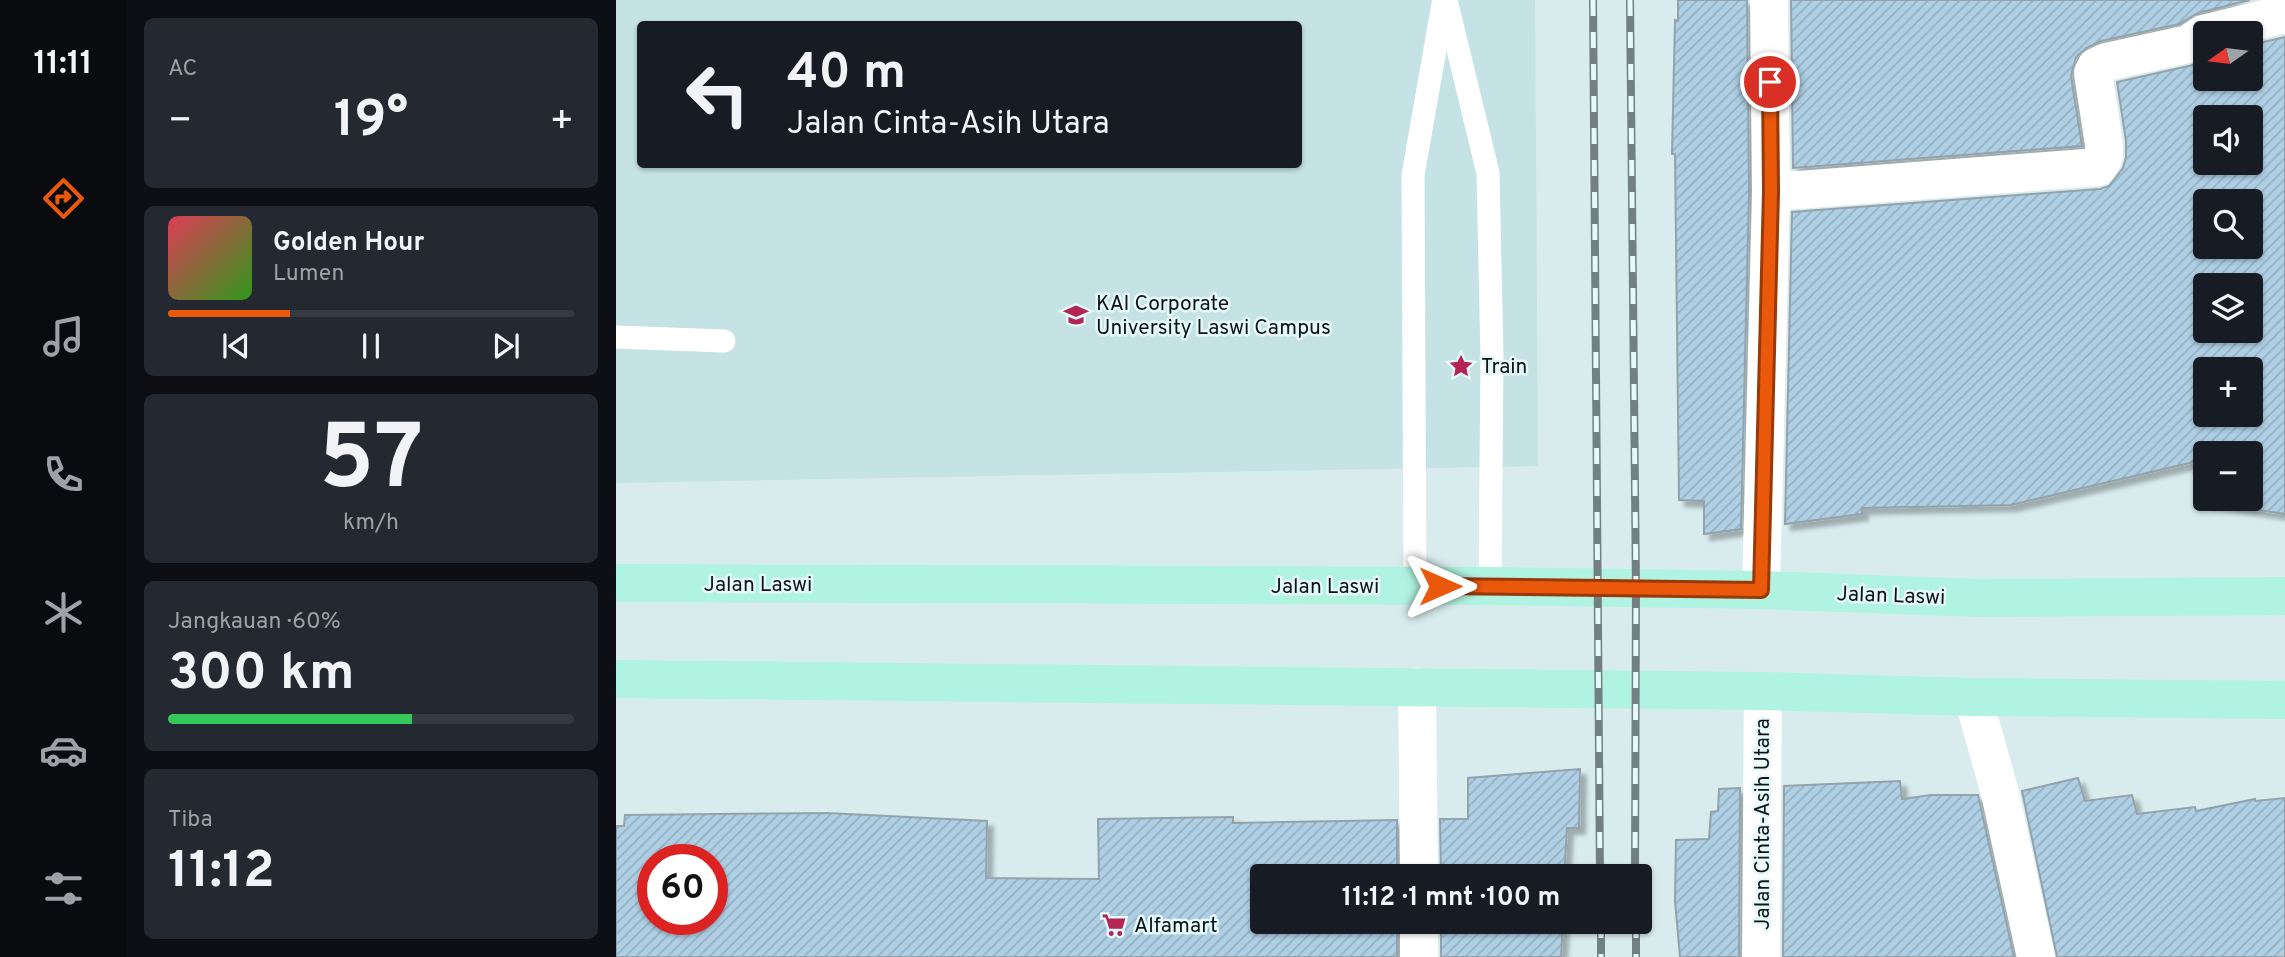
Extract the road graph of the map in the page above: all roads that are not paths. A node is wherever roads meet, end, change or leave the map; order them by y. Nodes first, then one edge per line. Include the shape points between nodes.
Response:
1 (1445, 0) edge
2 (1769, 0) edge
3 (2285, 14) edge
4 (1771, 192) junction
5 (616, 337) edge
6 (724, 341) dead end
7 (616, 583) edge
8 (1415, 586) junction
9 (1490, 586) junction
10 (1761, 590) junction
11 (2285, 596) edge
12 (616, 679) edge
13 (1418, 687) junction
14 (1763, 691) junction
15 (1973, 697) junction
16 (2285, 701) edge
17 (1419, 864) edge
18 (1419, 934) edge
19 (1419, 957) edge
20 (1761, 957) edge
21 (2036, 957) edge

1 - 8 lane via 1413,175
1 - 9 lane via 1488,173
2 - 4 street
3 - 4 street via 2096,67 2093,73 2104,144 2098,167
4 - 10 street
5 - 6 lane
7 - 8 main road, Jalan Laswi
8 - 9 main road, Jalan Laswi
9 - 10 main road, Jalan Laswi
10 - 11 main road, Jalan Laswi via 1978,598
12 - 13 main road
13 - 14 main road
13 - 17 street
14 - 15 main road
14 - 20 street, Jalan Cinta-Asih Utara
15 - 16 main road
15 - 21 street via 2000,793
18 - 19 street

